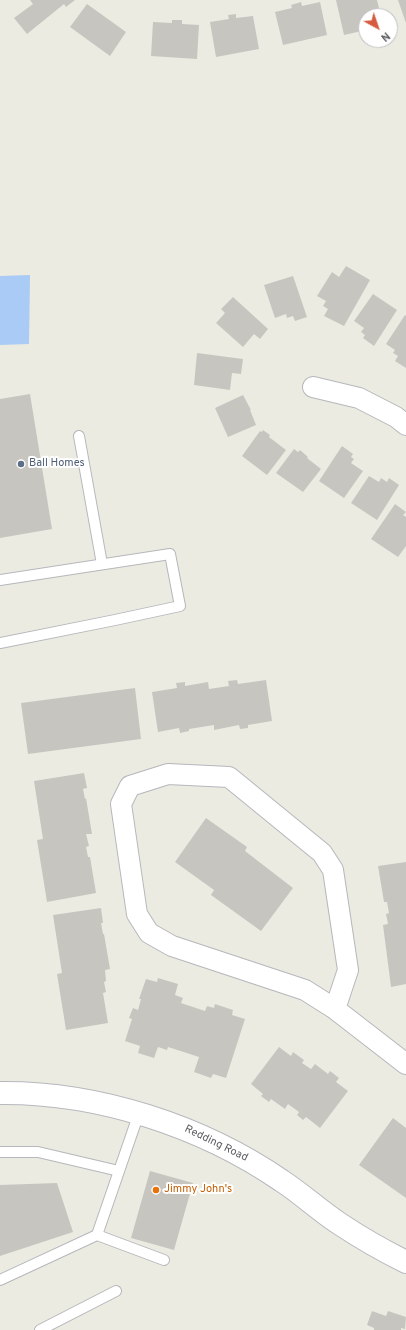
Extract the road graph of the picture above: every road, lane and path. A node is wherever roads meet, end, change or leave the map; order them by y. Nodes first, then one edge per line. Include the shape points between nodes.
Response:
1 (313, 386) dead end
2 (406, 425) edge
3 (79, 436) dead end
4 (102, 564) junction
5 (0, 580) edge
6 (0, 643) edge
7 (335, 1009) junction
8 (406, 1064) edge
9 (0, 1093) edge
10 (139, 1113) junction
11 (0, 1152) edge
12 (120, 1171) junction
13 (97, 1235) junction
14 (164, 1260) dead end
15 (406, 1262) edge
16 (0, 1280) edge
17 (116, 1291) dead end
18 (40, 1330) edge

1 - 2 street via 359,398
3 - 4 lane
4 - 5 lane
4 - 6 lane via 170,554 180,606
7 - 7 street via 305,990 172,946 149,932 137,914 121,804 130,786 168,774 229,777 322,853 333,870 348,970
7 - 8 street
9 - 10 street, Redding Road via 53,1096
10 - 12 lane
10 - 15 street, Redding Road via 179,1126 258,1165 340,1224
11 - 12 lane via 38,1152
12 - 13 lane
13 - 14 lane
13 - 16 lane
17 - 18 lane

